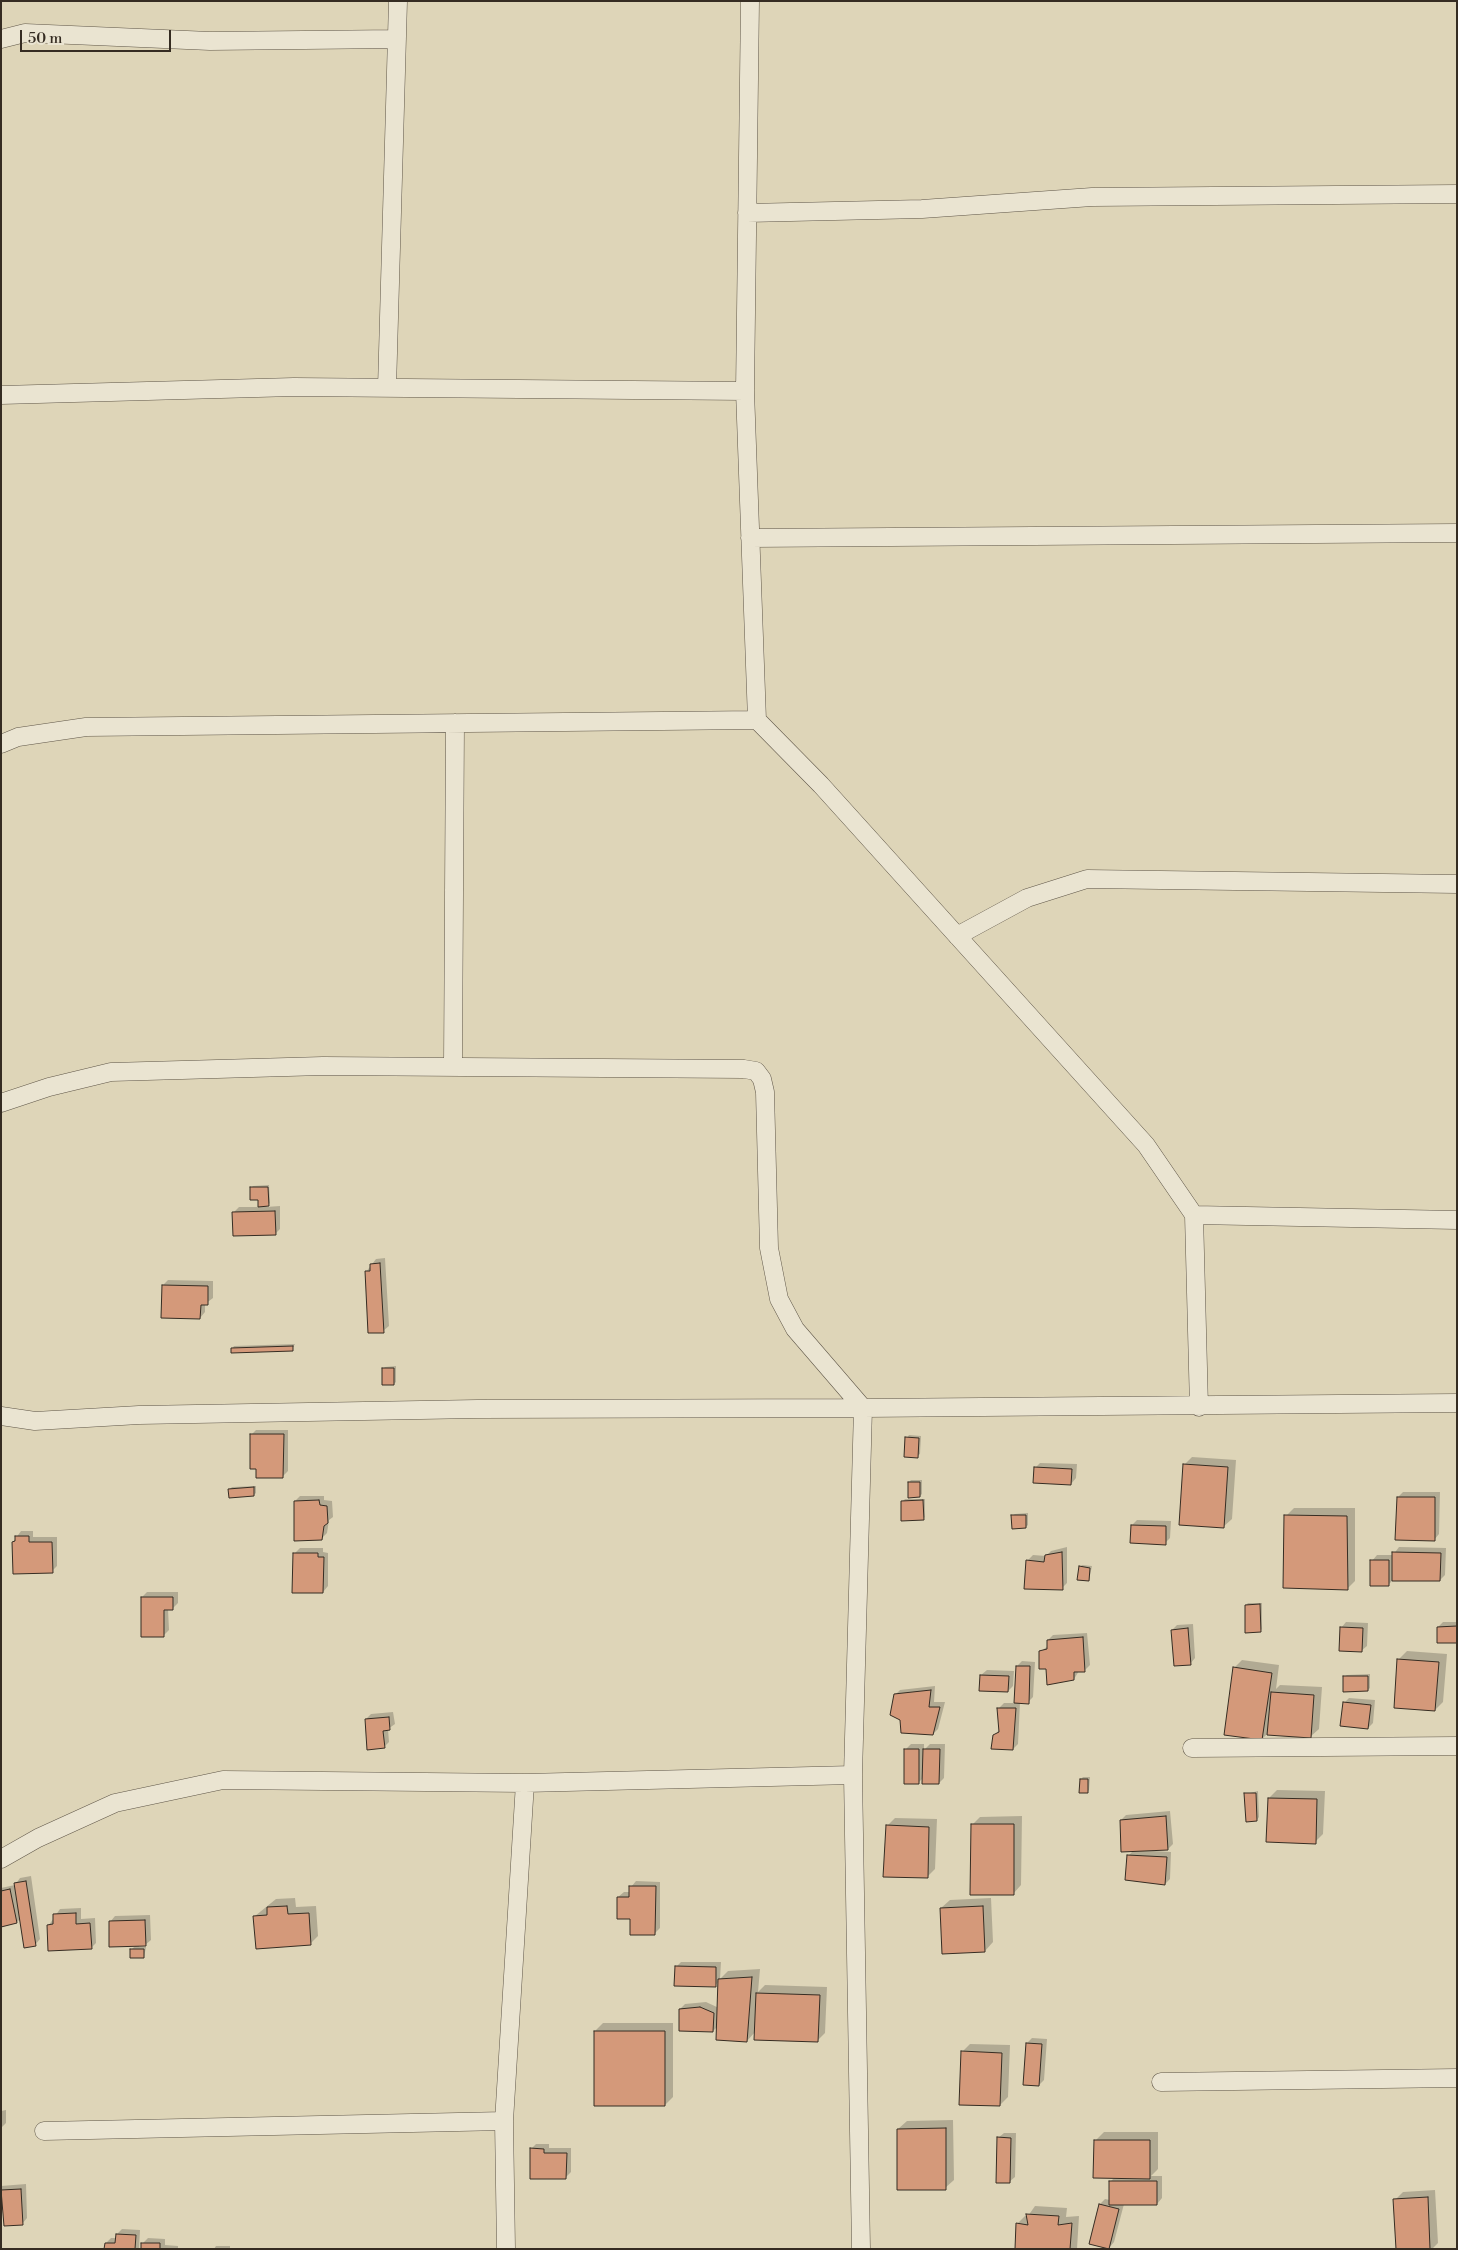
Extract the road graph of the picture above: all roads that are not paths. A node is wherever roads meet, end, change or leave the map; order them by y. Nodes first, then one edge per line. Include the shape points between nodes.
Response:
1 (398, 1) edge
2 (750, 1) edge
3 (1, 39) edge
4 (397, 39) junction
5 (1457, 194) edge
6 (748, 213) junction
7 (387, 388) junction
8 (745, 391) junction
9 (1, 395) edge
10 (1457, 533) edge
11 (750, 538) junction
12 (757, 720) junction
13 (454, 723) junction
14 (1, 744) edge
15 (1457, 884) edge
16 (957, 936) junction
17 (453, 1066) junction
18 (1, 1103) edge
19 (1194, 1214) junction
20 (1457, 1220) edge
21 (1457, 1403) edge
22 (1199, 1407) junction
23 (863, 1408) junction
24 (1, 1416) edge
25 (1457, 1746) edge
26 (1192, 1748) dead end
27 (853, 1775) junction
28 (525, 1784) junction
29 (1, 1859) edge
30 (1457, 2078) edge
31 (1160, 2082) dead end
32 (504, 2121) junction
33 (44, 2131) dead end
34 (506, 2249) edge
35 (861, 2249) edge

1 - 4 street
2 - 6 street
3 - 4 street via 25,33 210,41
4 - 7 street
5 - 6 street via 1092,198 922,209
6 - 8 street
7 - 8 street
7 - 9 street via 294,387
8 - 11 street
10 - 11 street
11 - 12 street
12 - 13 street
12 - 16 street via 821,785
13 - 14 street via 86,727 18,738
13 - 17 street
15 - 16 street via 1087,879 1027,898
16 - 19 street via 1146,1145
17 - 18 street via 111,1072
17 - 23 street via 744,1069 756,1072 762,1079 765,1092 769,1248 778,1299 795,1329
19 - 20 street
19 - 22 street
21 - 22 street
22 - 23 street
23 - 24 street via 457,1410 139,1415 35,1421
23 - 27 street
25 - 26 street
27 - 28 street
27 - 35 street
28 - 29 street via 223,1780 115,1803 38,1838
28 - 32 street
30 - 31 street
32 - 33 street
32 - 34 street

